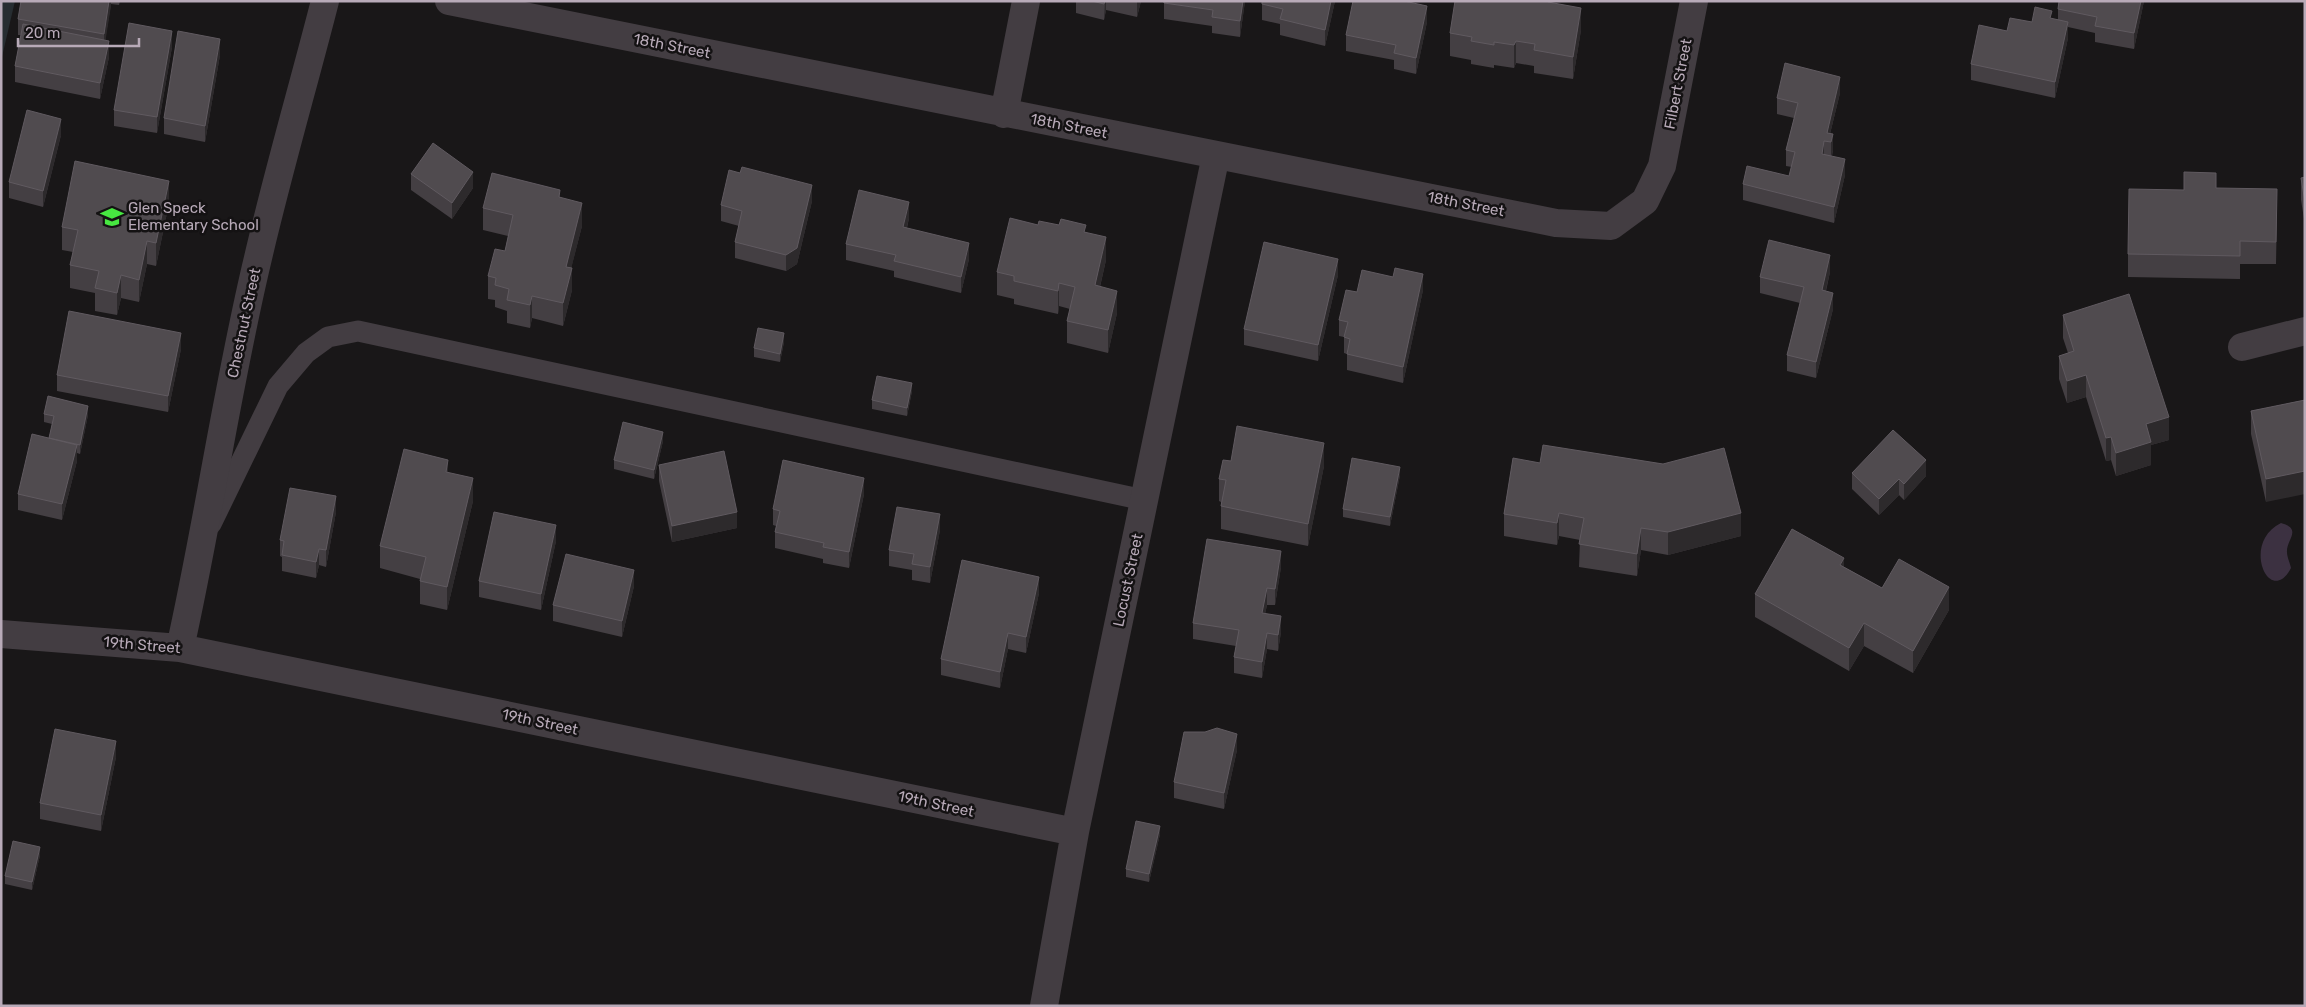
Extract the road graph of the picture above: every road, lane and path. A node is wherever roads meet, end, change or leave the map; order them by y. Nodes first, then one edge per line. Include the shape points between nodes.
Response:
1 (325, 1) edge
2 (448, 1) edge
3 (1026, 1) edge
4 (1694, 1) edge
5 (1004, 114) junction
6 (1216, 155) junction
7 (1662, 166) joint
8 (2305, 331) edge
9 (2242, 348) dead end
10 (1144, 500) junction
11 (203, 543) junction
12 (1, 634) edge
13 (180, 648) junction
14 (1075, 832) junction
15 (1044, 1006) edge

1 - 11 street, Chestnut Street via 258,258 212,476
2 - 5 street, 18th Street
3 - 5 street
4 - 7 street, Filbert Street
5 - 6 street, 18th Street
6 - 7 street, 18th Street via 1556,222 1611,226 1646,201
6 - 10 street, Locust Street
8 - 9 street
10 - 11 lane via 358,331 328,337 306,353 278,386
10 - 14 street, Locust Street
11 - 13 street, Chestnut Street
12 - 13 street, 19th Street
13 - 14 street, 19th Street
14 - 15 street, Locust Street

